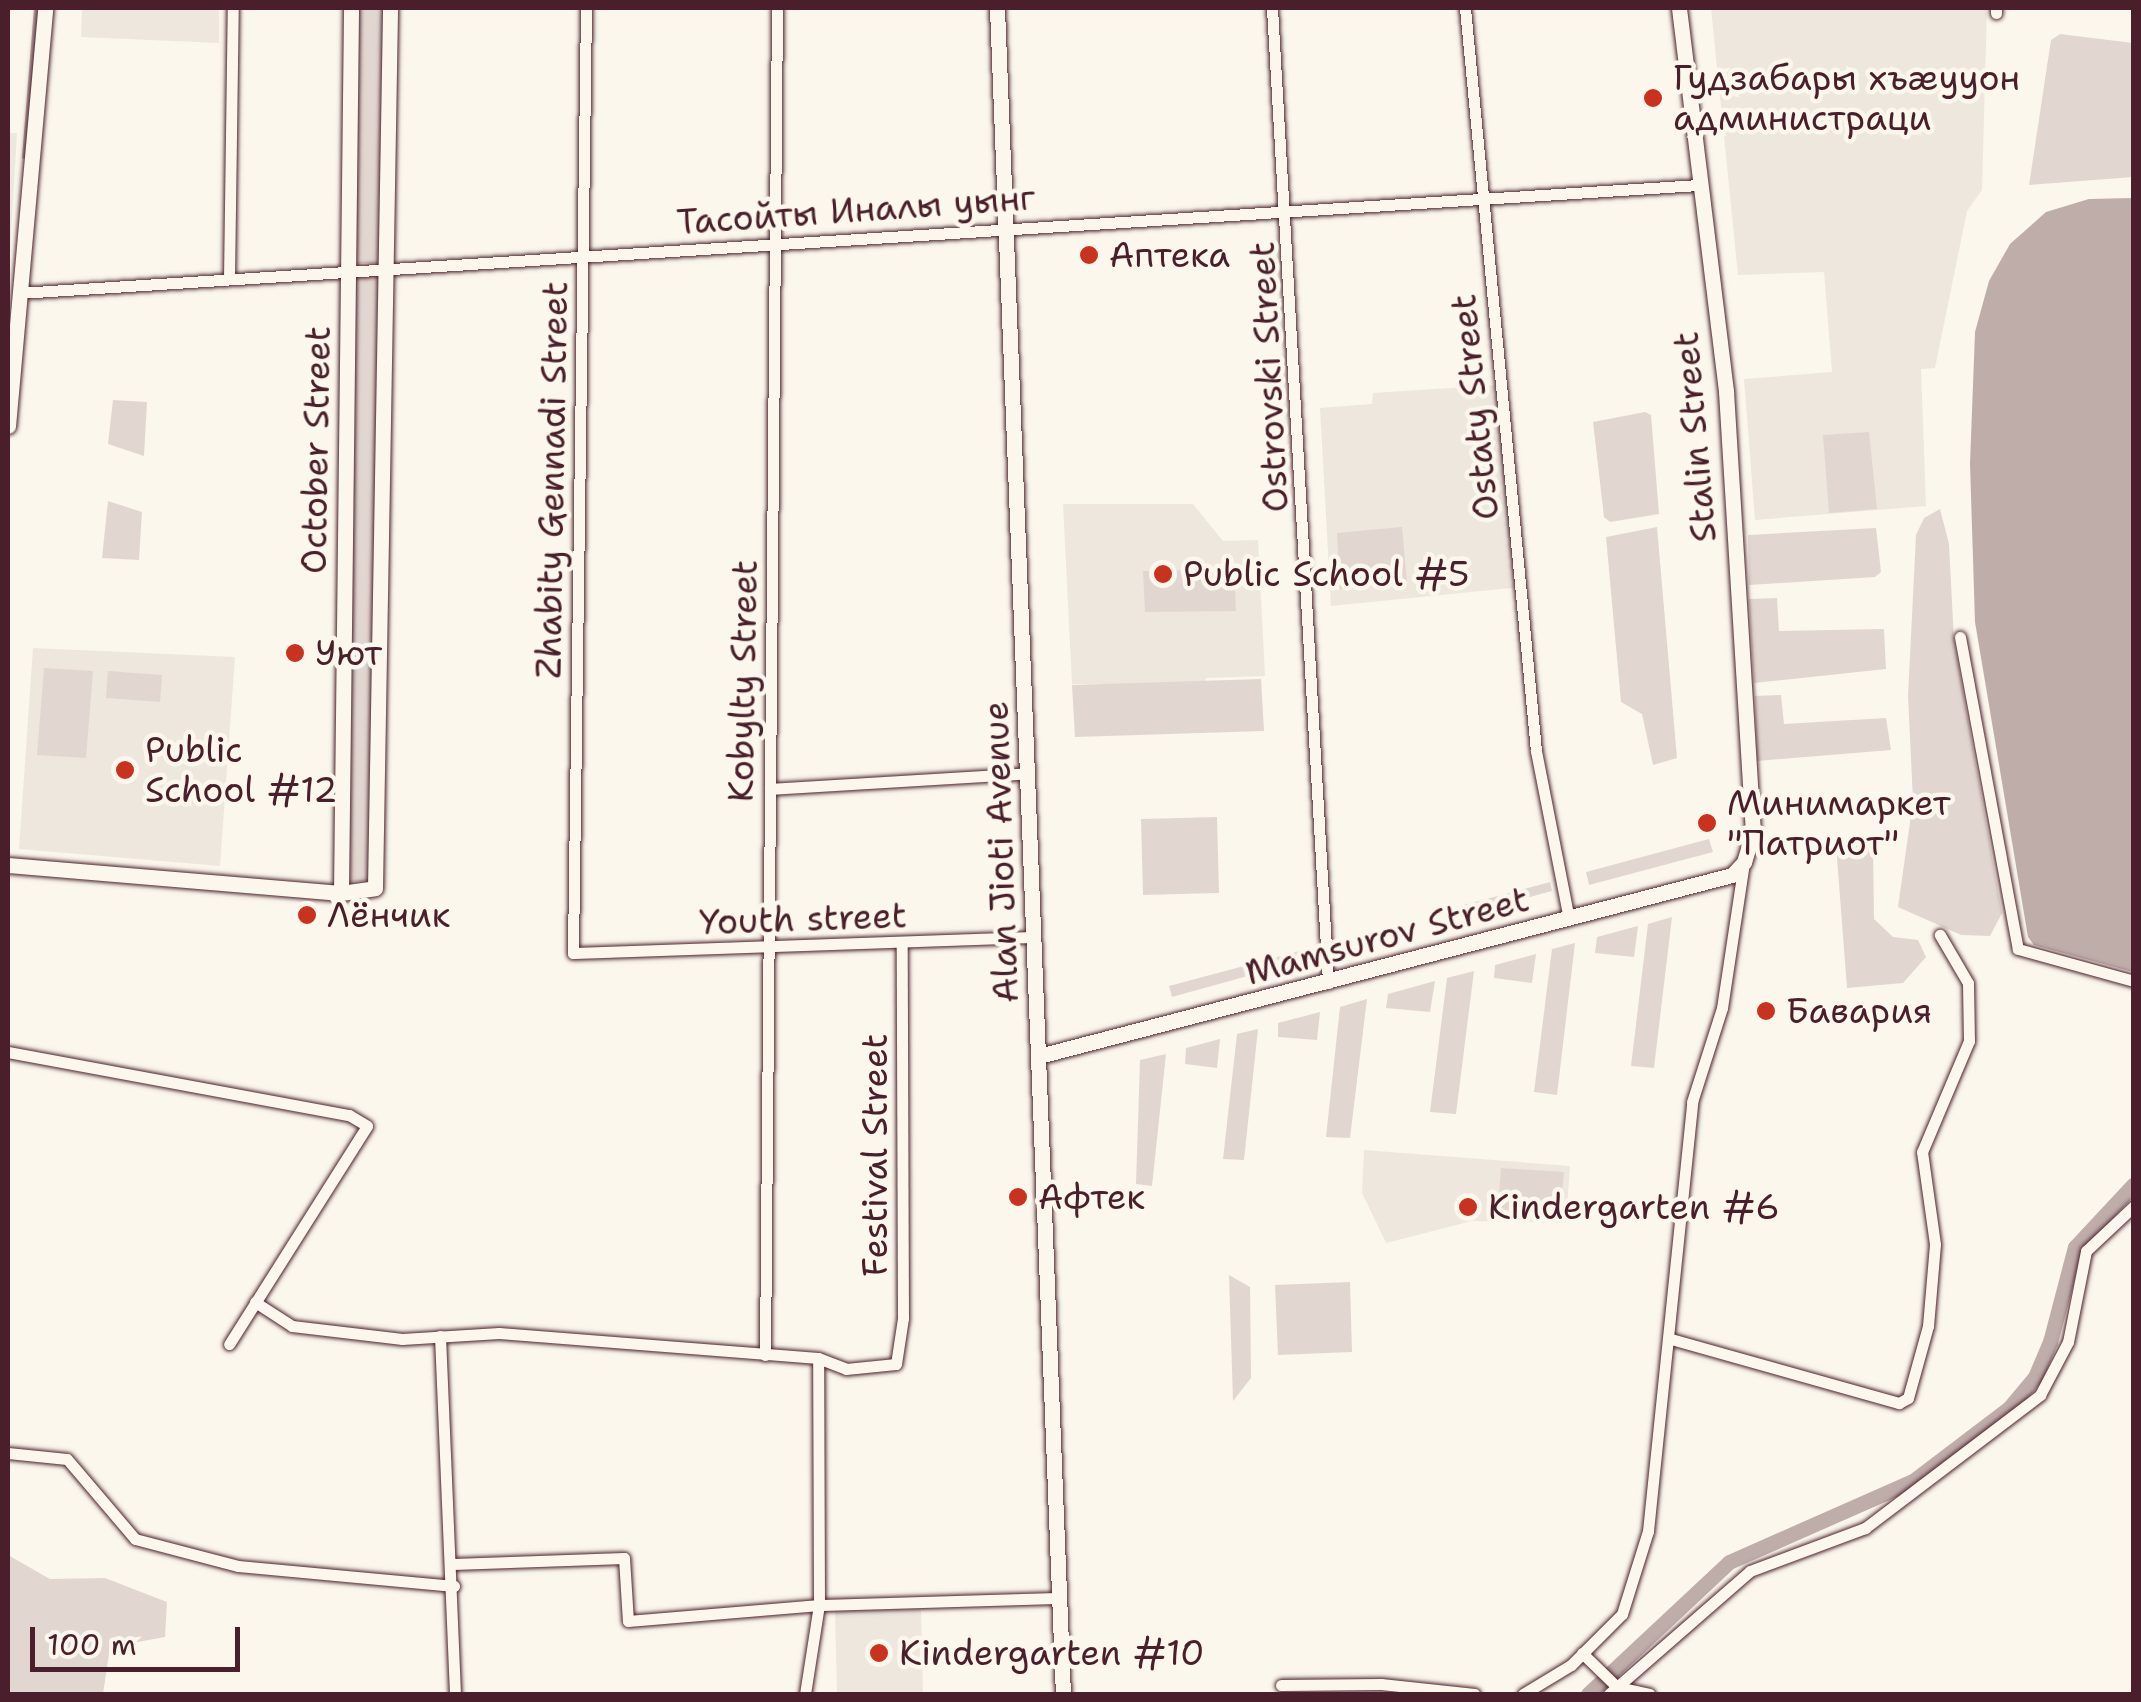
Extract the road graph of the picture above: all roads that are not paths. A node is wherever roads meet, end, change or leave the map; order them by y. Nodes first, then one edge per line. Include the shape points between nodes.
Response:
1 (45, 8) edge
2 (232, 8) edge
3 (350, 8) edge
4 (390, 8) edge
5 (586, 8) edge
6 (777, 8) edge
7 (998, 8) edge
8 (1272, 8) edge
9 (1464, 8) edge
10 (1679, 8) edge
11 (1696, 185) junction
12 (1481, 199) junction
13 (1288, 214) junction
14 (1008, 226) junction
15 (775, 244) junction
16 (584, 256) junction
17 (388, 268) junction
18 (348, 271) junction
19 (229, 278) junction
20 (19, 293) junction
21 (8, 426) edge
22 (1960, 637) dead end
23 (1028, 772) junction
24 (770, 789) junction
25 (1744, 862) junction
26 (8, 866) edge
27 (341, 892) junction
28 (1568, 918) junction
29 (1940, 934) dead end
30 (1034, 937) junction
31 (902, 944) junction
32 (768, 948) junction
33 (572, 954) joint
34 (2134, 981) edge
35 (1328, 983) junction
36 (8, 1052) edge
37 (1039, 1056) junction
38 (2134, 1206) edge
39 (255, 1302) junction
40 (440, 1336) junction
41 (1670, 1339) junction
42 (229, 1344) dead end
43 (764, 1355) junction
44 (818, 1358) junction
45 (8, 1453) edge
46 (453, 1564) junction
47 (454, 1586) junction
48 (1059, 1598) junction
49 (819, 1605) junction
50 (1586, 1657) junction
51 (1280, 1685) dead end
52 (1613, 1688) edge
53 (455, 1694) edge
54 (805, 1694) edge
55 (1063, 1694) edge
56 (1474, 1694) edge
57 (1524, 1694) edge
58 (1649, 1694) edge

1 - 20 street
2 - 19 street
3 - 18 street, October Street
4 - 17 street, October Street
5 - 16 street, Zhabity Gennadi Street
6 - 15 street, Kobylty Street
7 - 14 street, Alan Jioti Avenue
8 - 13 street, Ostrovski Street
9 - 12 street, Ostaty Street
10 - 11 street, Stalin Street
11 - 12 street, Тасойты Иналы уынг
11 - 25 street, Stalin Street via 1726,391 1753,833
12 - 13 street, Тасойты Иналы уынг
12 - 28 street, Ostaty Street via 1536,751
13 - 14 street, Тасойты Иналы уынг
13 - 35 street, Ostrovski Street
14 - 15 street, Тасойты Иналы уынг
14 - 23 street, Alan Jioti Avenue
15 - 16 street, Тасойты Иналы уынг
15 - 24 street, Kobylty Street
16 - 17 street, Тасойты Иналы уынг
16 - 33 street, Zhabity Gennadi Street
17 - 18 street, Тасойты Иналы уынг
17 - 27 street, October Street via 376,888
18 - 19 street, Тасойты Иналы уынг
18 - 27 street, October Street
19 - 20 street, Тасойты Иналы уынг
20 - 21 street
22 - 34 street via 2018,948
23 - 24 street
23 - 30 street, Alan Jioti Avenue
24 - 32 street, Kobylty Street
25 - 28 street, Mamsurov Street via 1732,876
25 - 41 street via 1722,1008 1692,1102
26 - 27 street
28 - 35 street, Mamsurov Street
29 - 41 street via 1968,984 1970,1041 1922,1152 1935,1244 1928,1326 1908,1398 1899,1403
30 - 31 street, Youth street
30 - 37 street, Alan Jioti Avenue
31 - 32 street, Youth street
31 - 44 street, Festival Street via 903,1318 896,1364 846,1369
32 - 33 street, Youth street
32 - 43 street, Kobylty Street
35 - 37 street, Mamsurov Street
36 - 39 street via 349,1115 367,1126
37 - 48 street, Alan Jioti Avenue
38 - 52 street via 2086,1251 2068,1342 2040,1396 1865,1528 1750,1571
39 - 40 street via 292,1326 402,1339
39 - 42 street
40 - 43 street via 499,1333
40 - 46 street
41 - 50 street via 1648,1531 1622,1614
43 - 44 street
44 - 49 street
45 - 47 street via 67,1459 135,1538 238,1566
46 - 47 street
46 - 49 street via 624,1558 628,1621
47 - 53 street
48 - 49 street
48 - 55 street, Alan Jioti Avenue
49 - 54 street
50 - 52 street
50 - 57 street
51 - 56 street via 1381,1684
52 - 58 street

